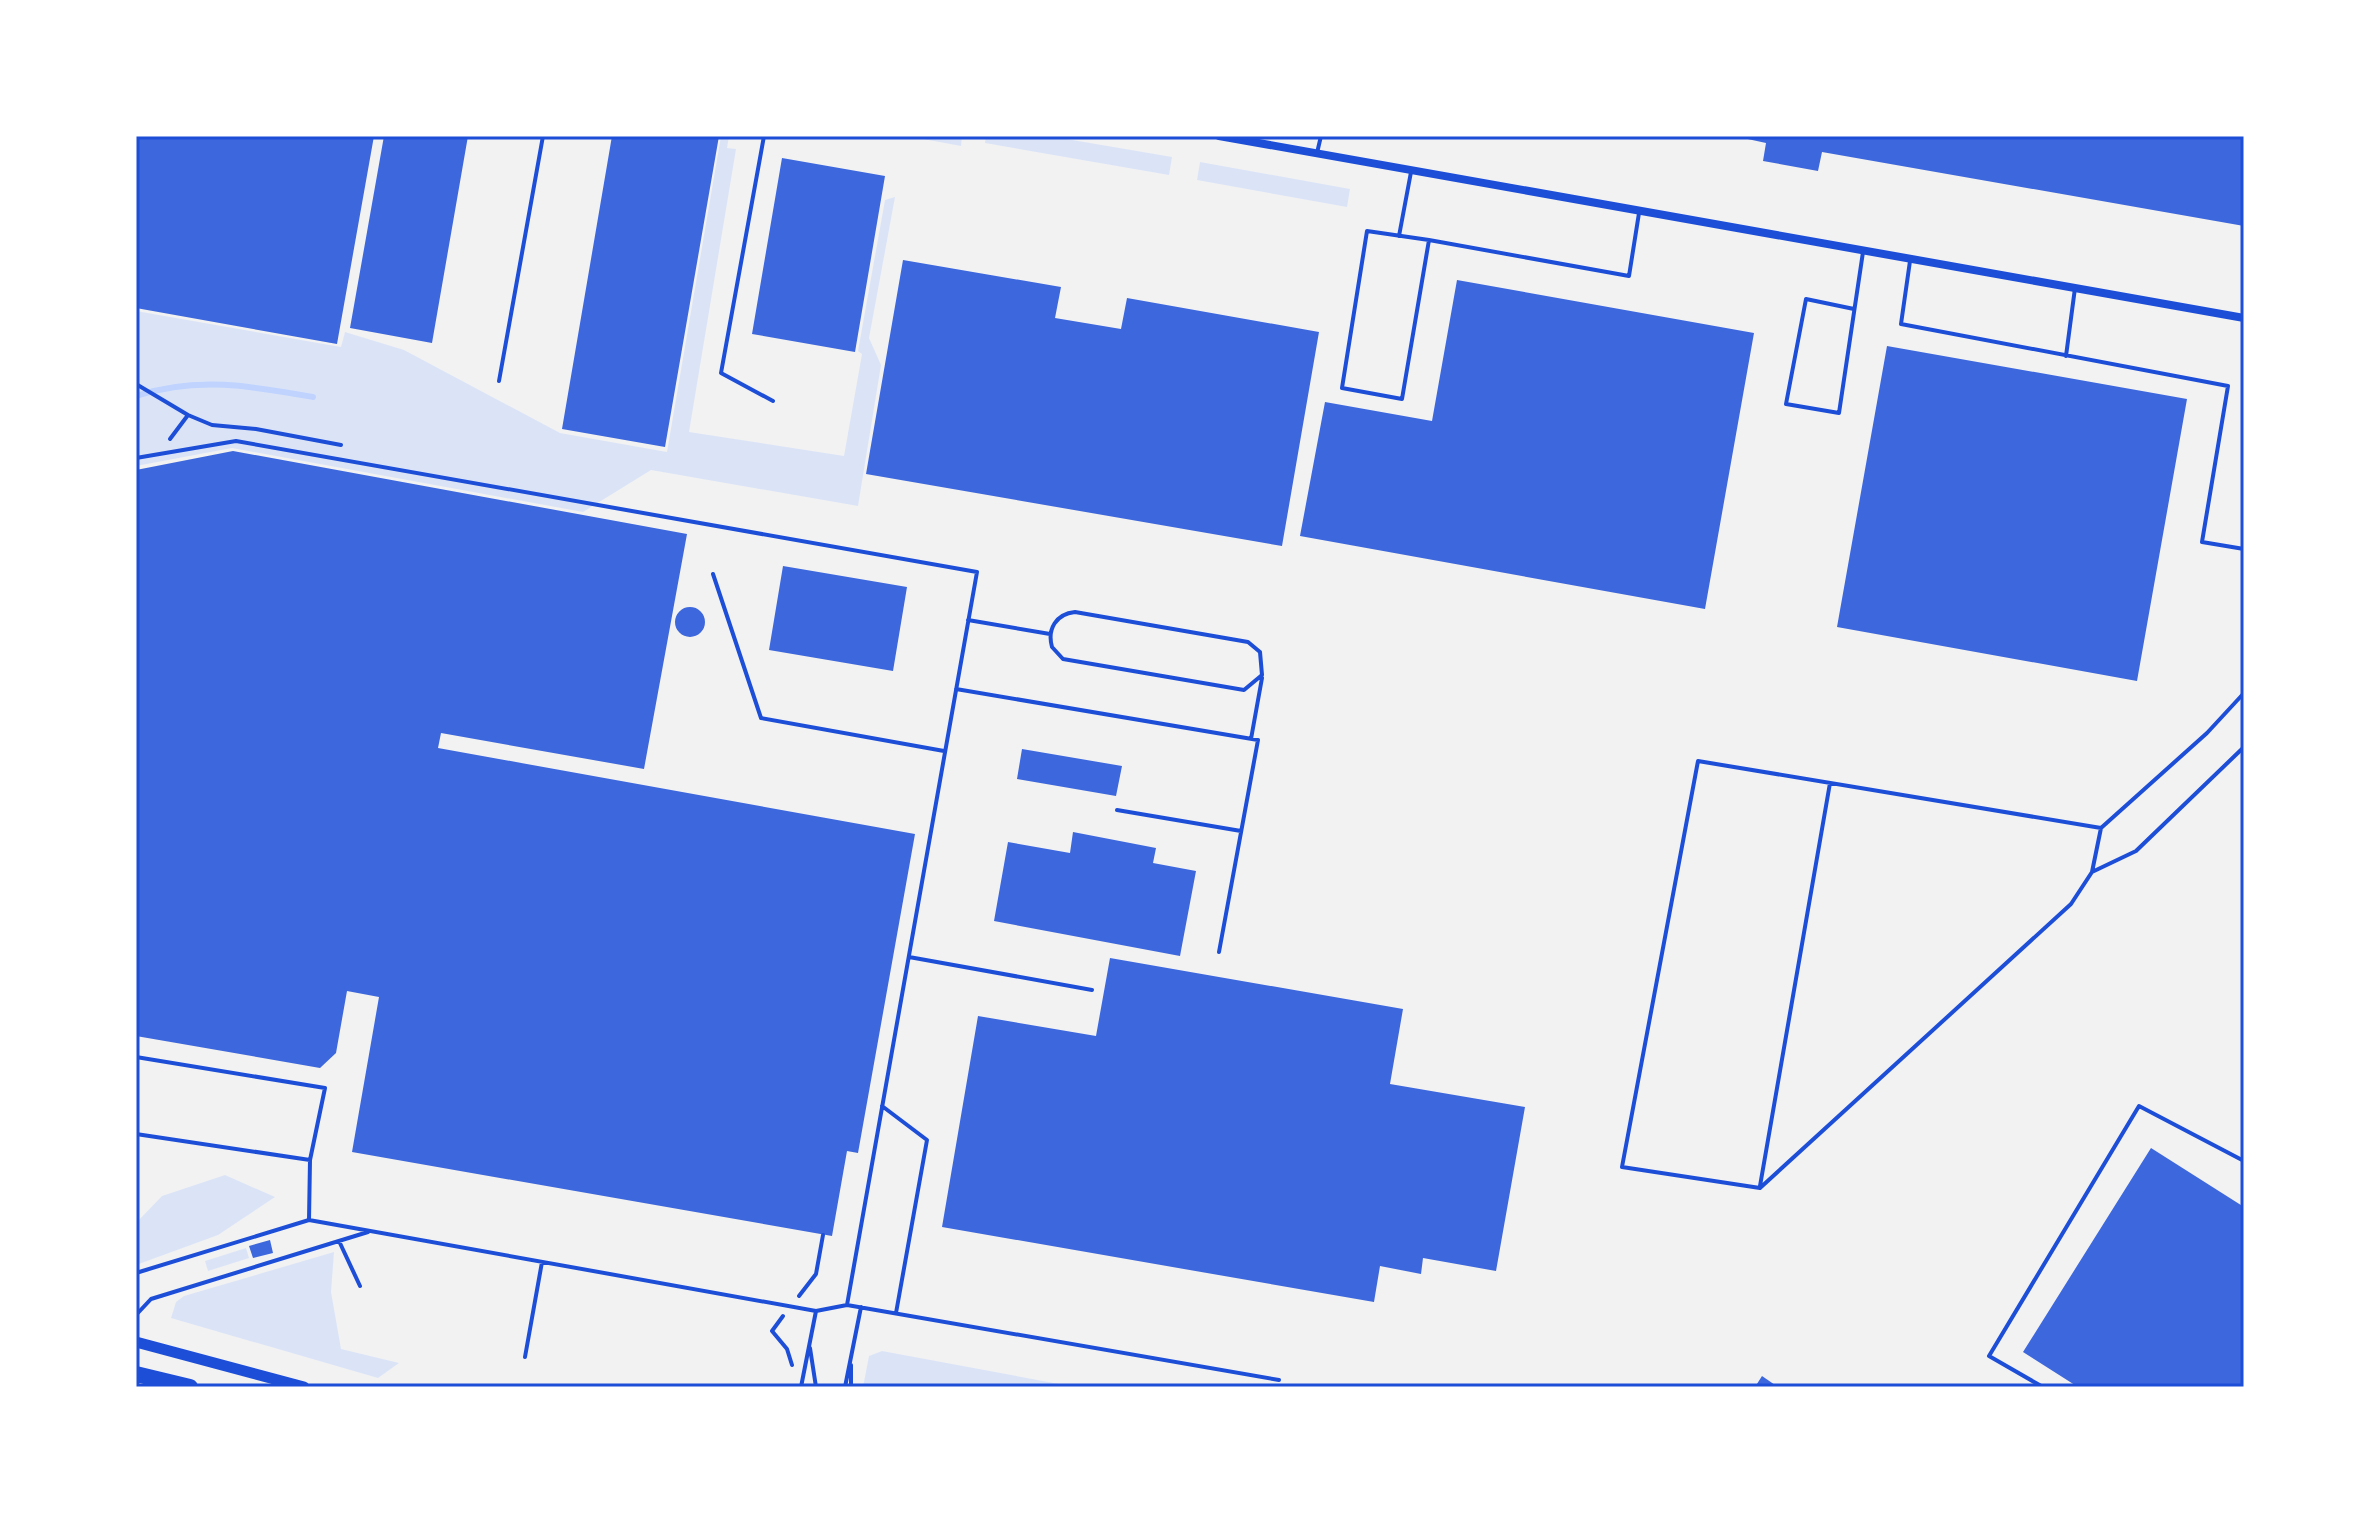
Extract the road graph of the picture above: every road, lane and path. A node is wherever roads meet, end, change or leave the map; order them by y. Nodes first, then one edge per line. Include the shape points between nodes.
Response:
1 (543, 136) edge
2 (764, 136) edge
3 (1219, 136) edge
4 (1321, 136) edge
5 (1317, 153) junction
6 (1412, 170) junction
7 (1639, 210) junction
8 (1399, 236) junction
9 (1429, 240) junction
10 (1863, 250) junction
11 (1910, 258) junction
12 (2075, 288) junction
13 (1854, 309) junction
14 (2244, 318) edge
15 (2066, 356) junction
16 (499, 381) dead end
17 (137, 384) edge
18 (773, 401) dead end
19 (159, 453) junction
20 (136, 458) edge
21 (2244, 549) edge
22 (713, 574) dead end
23 (968, 620) junction
24 (1050, 634) junction
25 (1264, 667) junction
26 (956, 689) junction
27 (2244, 693) edge
28 (1251, 739) junction
29 (2244, 747) edge
30 (945, 751) junction
31 (1830, 783) junction
32 (1117, 810) dead end
33 (2101, 828) junction
34 (1241, 831) junction
35 (2092, 872) junction
36 (1219, 952) dead end
37 (908, 957) junction
38 (1092, 990) dead end
39 (136, 1057) edge
40 (882, 1106) junction
41 (136, 1134) edge
42 (310, 1160) junction
43 (2244, 1161) edge
44 (1760, 1188) junction
45 (309, 1220) junction
46 (372, 1231) junction
47 (339, 1241) junction
48 (542, 1262) junction
49 (136, 1273) edge
50 (360, 1286) dead end
51 (847, 1305) junction
52 (861, 1307) junction
53 (816, 1311) junction
54 (896, 1313) junction
55 (136, 1315) edge
56 (136, 1342) edge
57 (810, 1346) junction
58 (851, 1356) junction
59 (525, 1357) dead end
60 (136, 1374) edge
61 (1279, 1380) dead end
62 (190, 1387) edge
63 (304, 1387) edge
64 (801, 1387) edge
65 (816, 1387) edge
66 (845, 1387) edge
67 (851, 1387) edge
68 (2043, 1387) edge

1 - 16 lane
2 - 18 lane via 721,373
3 - 5 street
4 - 5 lane
5 - 6 street
6 - 7 street
6 - 8 lane
7 - 9 lane via 1629,276
7 - 10 street
8 - 9 lane
8 - 9 lane via 1367,231 1342,388 1402,399
10 - 11 street
10 - 13 lane
11 - 12 street
11 - 15 lane via 1901,324
12 - 14 street
12 - 15 lane
13 - 13 lane via 1839,413 1786,404 1806,299
15 - 21 lane via 2228,386 2202,542
17 - 19 path via 188,415
19 - 20 lane
19 - 23 lane via 236,441 977,572
22 - 30 lane via 761,718
23 - 24 lane
23 - 26 lane
24 - 25 lane via 1059,617 1075,612 1248,642 1260,652
24 - 25 lane via 1057,654 1071,662 1244,690 1258,682
25 - 28 lane
26 - 28 lane
26 - 30 lane
27 - 33 lane
28 - 34 lane via 1258,740
29 - 35 lane via 2136,851
30 - 37 lane
31 - 33 lane
31 - 44 lane
31 - 44 lane via 1698,761 1622,1167
32 - 34 lane
33 - 35 lane
34 - 36 lane
35 - 44 lane via 2071,904
37 - 38 lane
37 - 40 lane
39 - 42 lane via 325,1088
40 - 51 lane
40 - 54 lane via 927,1140
41 - 42 lane
42 - 45 lane
43 - 68 lane via 2139,1106 1989,1356
45 - 46 lane
45 - 49 lane
46 - 47 lane
46 - 48 lane
47 - 50 lane
47 - 55 lane via 151,1299
48 - 53 lane
48 - 59 lane
51 - 52 lane
51 - 53 lane
52 - 54 lane
52 - 58 lane
53 - 57 lane
54 - 61 lane
56 - 63 street
57 - 64 lane
57 - 65 lane
58 - 66 lane
58 - 67 lane
60 - 62 highway

